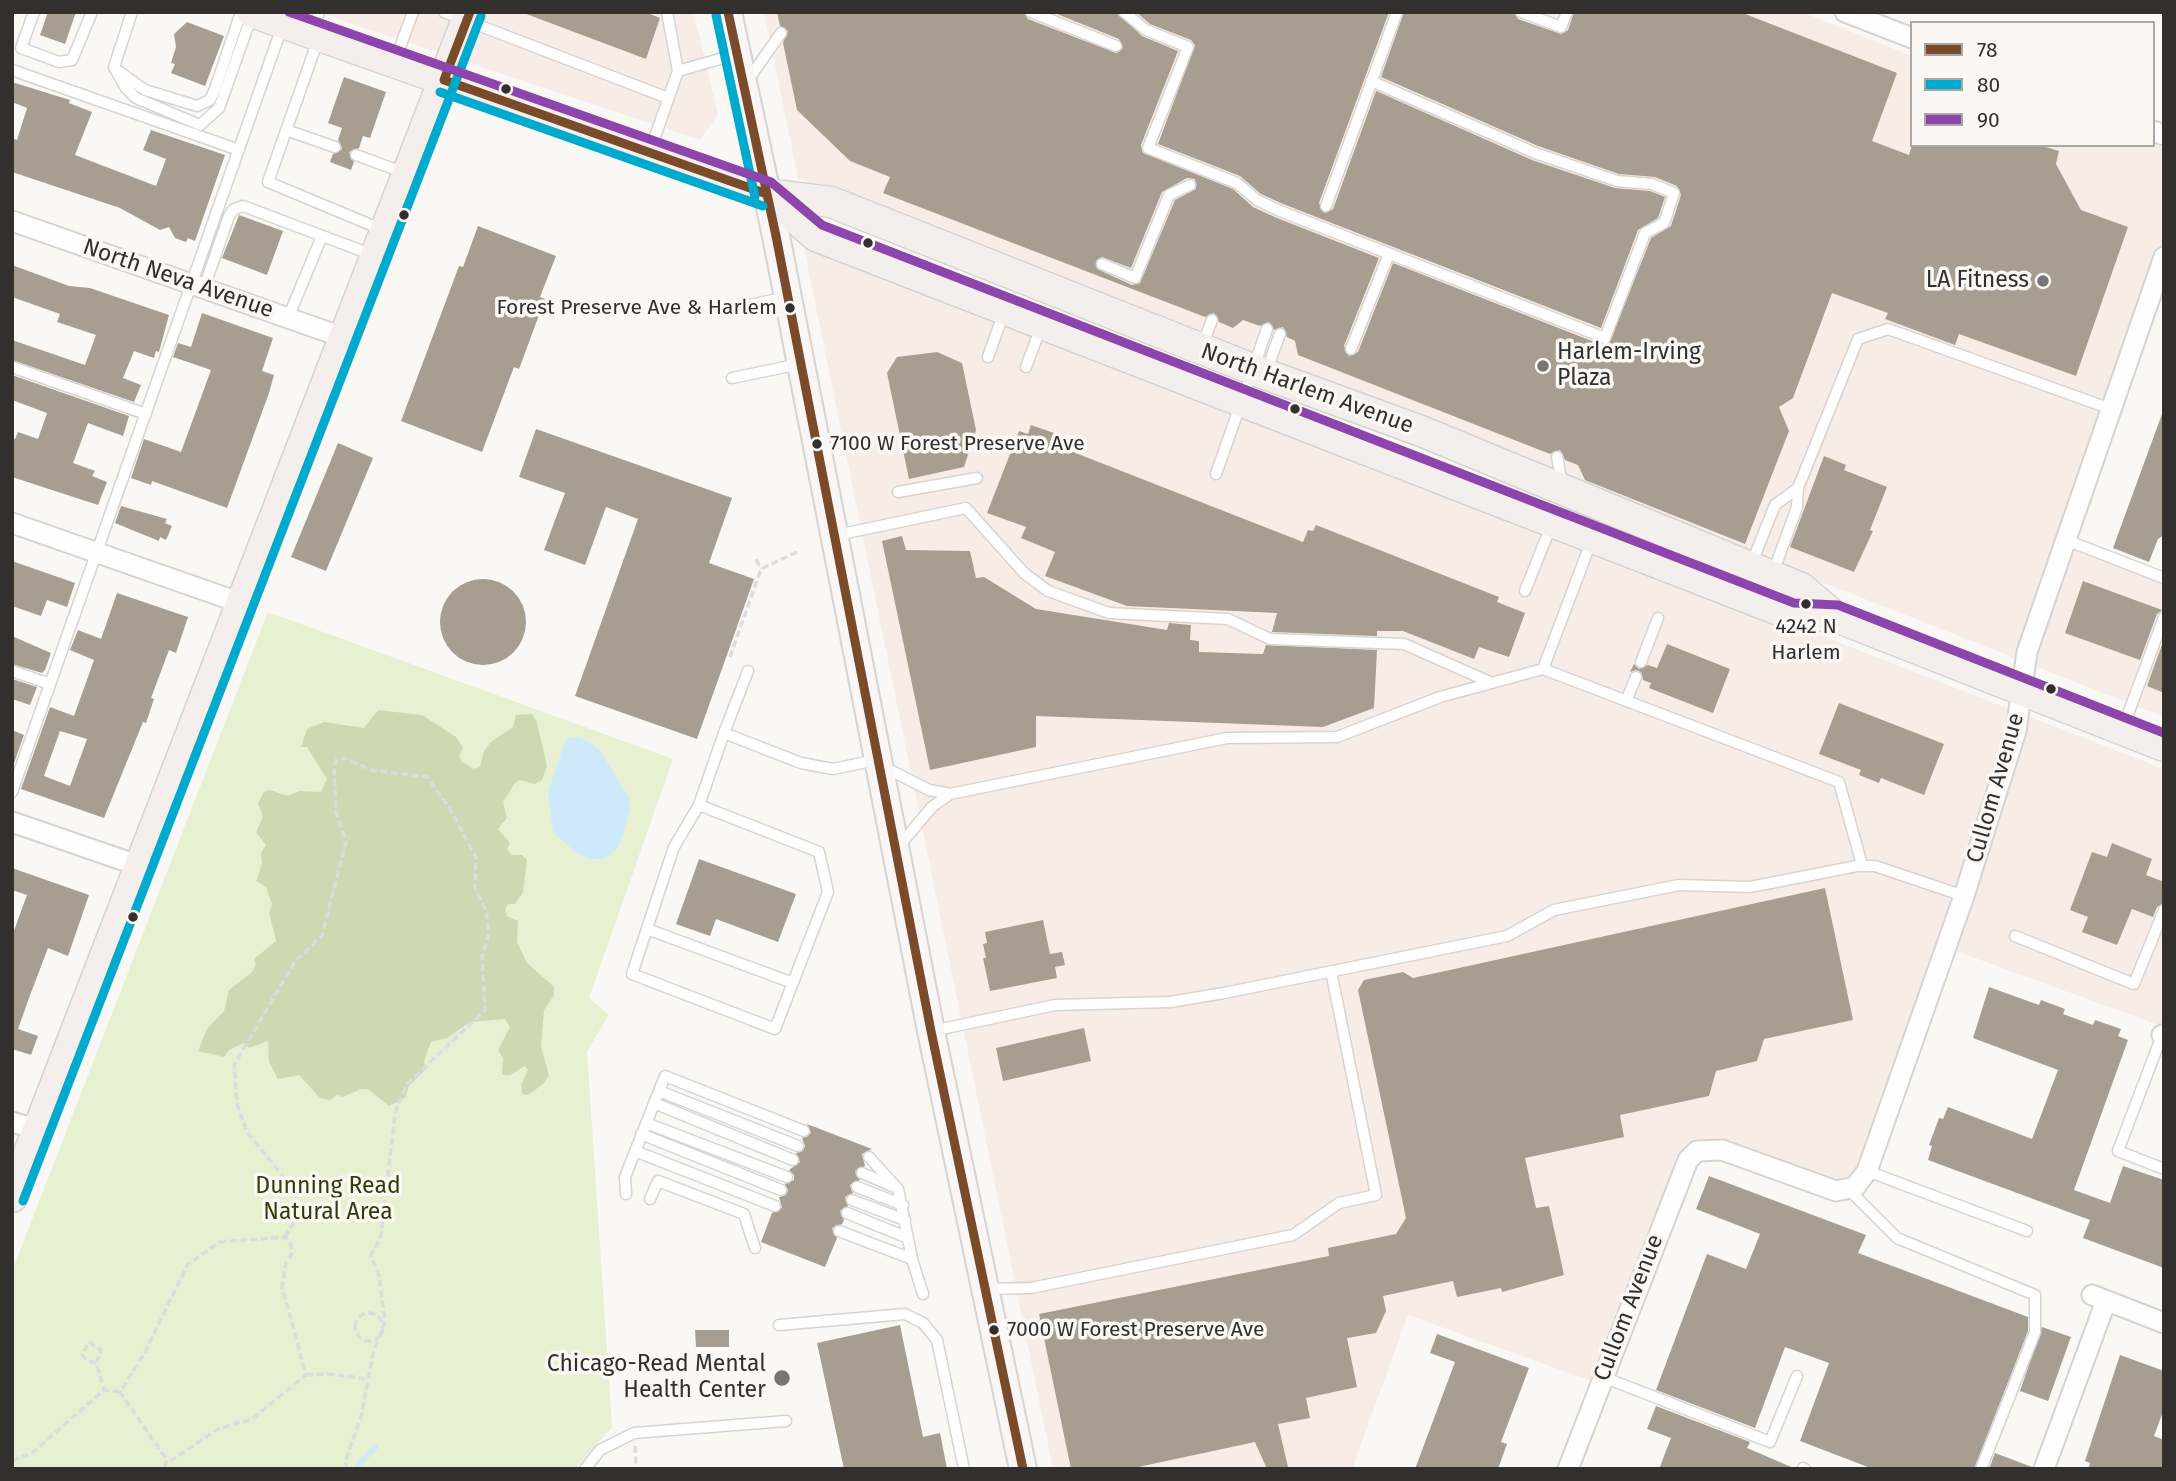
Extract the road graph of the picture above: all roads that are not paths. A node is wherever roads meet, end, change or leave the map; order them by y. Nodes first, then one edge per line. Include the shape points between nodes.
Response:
1 (34, 12) edge
2 (92, 12) edge
3 (132, 12) edge
4 (241, 12) edge
5 (253, 12) edge
6 (413, 12) edge
7 (667, 12) edge
8 (728, 12) edge
9 (1031, 12) edge
10 (1124, 12) edge
11 (1397, 12) edge
12 (1521, 12) edge
13 (1567, 12) edge
14 (1845, 12) edge
15 (461, 15) edge
16 (285, 18) edge
17 (316, 27) edge
18 (781, 33) dead end
19 (1910, 37) edge
20 (1116, 46) dead end
21 (737, 54) junction
22 (394, 63) junction
23 (114, 67) junction
24 (12, 70) edge
25 (678, 71) junction
26 (444, 80) junction
27 (1371, 81) junction
28 (744, 86) junction
29 (668, 99) junction
30 (286, 130) junction
31 (335, 147) dead end
32 (239, 150) junction
33 (650, 153) junction
34 (356, 155) dead end
35 (408, 174) junction
36 (1190, 185) dead end
37 (767, 194) junction
38 (1326, 206) dead end
39 (12, 221) edge
40 (321, 236) junction
41 (382, 244) junction
42 (1388, 254) junction
43 (2164, 257) edge
44 (1102, 264) dead end
45 (198, 286) junction
46 (787, 297) junction
47 (1005, 308) junction
48 (721, 311) dead end
49 (288, 318) junction
50 (1212, 320) dead end
51 (1042, 323) junction
52 (1268, 329) dead end
53 (1280, 334) dead end
54 (345, 338) junction
55 (1201, 349) junction
56 (1351, 349) dead end
57 (988, 356) dead end
58 (800, 364) junction
59 (12, 367) edge
60 (1026, 367) dead end
61 (1259, 372) junction
62 (732, 378) dead end
63 (1241, 401) junction
64 (2111, 409) junction
65 (146, 414) junction
66 (1557, 457) dead end
67 (1216, 474) dead end
68 (977, 478) dead end
69 (1798, 488) junction
70 (1564, 490) junction
71 (898, 492) dead end
72 (12, 523) edge
73 (1552, 523) junction
74 (833, 536) junction
75 (1593, 538) junction
76 (2066, 540) junction
77 (97, 552) junction
78 (1760, 572) junction
79 (2164, 578) edge
80 (1525, 591) dead end
81 (241, 603) junction
82 (1834, 616) junction
83 (2164, 617) edge
84 (1658, 618) dead end
85 (1641, 662) dead end
86 (1543, 669) junction
87 (12, 671) edge
88 (748, 671) dead end
89 (1636, 677) dead end
90 (1492, 682) junction
91 (50, 684) junction
92 (2023, 691) junction
93 (1626, 701) junction
94 (2122, 730) junction
95 (724, 733) junction
96 (2164, 746) edge
97 (877, 762) junction
98 (12, 792) edge
99 (950, 794) junction
100 (699, 805) junction
101 (12, 822) edge
102 (895, 851) junction
103 (1862, 865) junction
104 (140, 866) junction
105 (1964, 896) junction
106 (2164, 910) edge
107 (647, 929) junction
108 (2015, 936) dead end
109 (1331, 971) junction
110 (793, 983) junction
111 (931, 1031) junction
112 (2163, 1035) edge
113 (659, 1091) junction
114 (654, 1103) junction
115 (646, 1123) junction
116 (25, 1126) edge
117 (804, 1131) dead end
118 (641, 1134) junction
119 (798, 1146) dead end
120 (635, 1151) junction
121 (869, 1157) dead end
122 (793, 1160) dead end
123 (2164, 1169) edge
124 (1867, 1171) junction
125 (862, 1173) dead end
126 (787, 1177) dead end
127 (857, 1187) dead end
128 (898, 1189) junction
129 (1848, 1189) junction
130 (781, 1191) dead end
131 (626, 1194) dead end
132 (12, 1197) edge
133 (650, 1199) dead end
134 (852, 1200) dead end
135 (903, 1205) junction
136 (775, 1206) dead end
137 (846, 1213) dead end
138 (905, 1220) junction
139 (839, 1231) dead end
140 (2027, 1231) dead end
141 (908, 1238) junction
142 (755, 1248) dead end
143 (912, 1259) junction
144 (985, 1289) junction
145 (923, 1294) dead end
146 (2164, 1323) edge
147 (779, 1325) dead end
148 (1797, 1376) dead end
149 (1603, 1377) junction
150 (786, 1422) dead end
151 (585, 1469) edge
152 (964, 1469) edge
153 (1023, 1469) edge
154 (1568, 1469) edge
155 (1981, 1469) edge
156 (2044, 1469) edge

1 - 2 lane via 21,48 59,62 72,60
3 - 23 lane
4 - 23 lane via 210,100 197,106 145,89
5 - 16 main road, North Harlem Avenue
5 - 23 lane via 219,108 200,125 136,98
6 - 22 lane
7 - 25 lane
8 - 21 main road
9 - 20 lane
10 - 42 lane via 1146,30 1188,47 1149,148 1237,183 1280,211
11 - 27 lane
12 - 13 lane via 1561,27
14 - 19 street
15 - 26 main road
15 - 29 lane
16 - 17 main road, North Harlem Avenue
16 - 32 lane
17 - 22 main road, North Harlem Avenue
17 - 30 lane
18 - 28 lane
21 - 25 lane
21 - 28 main road
22 - 26 main road, North Harlem Avenue
24 - 32 lane
25 - 29 lane
26 - 33 main road, North Harlem Avenue
26 - 35 main road
27 - 38 lane
27 - 42 lane via 1535,153 1617,181 1652,184 1674,193 1664,223 1645,233 1605,338
28 - 37 main road
29 - 33 lane
30 - 31 lane
30 - 41 lane via 268,183
32 - 45 lane
33 - 37 main road, North Harlem Avenue
34 - 35 lane
35 - 41 main road
36 - 44 lane via 1169,195 1135,278
37 - 46 main road
37 - 47 main road, North Harlem Avenue via 816,236
37 - 55 main road, North Harlem Avenue via 831,202
39 - 45 street, North Neva Avenue
40 - 41 lane
40 - 45 lane via 243,206 234,209
40 - 49 lane
41 - 54 main road
42 - 56 lane
43 - 64 street, Cullom Avenue
45 - 49 street, North Neva Avenue
45 - 65 lane
46 - 48 lane
46 - 58 main road
47 - 51 main road, North Harlem Avenue
47 - 57 lane
49 - 54 street, North Neva Avenue
50 - 55 lane
51 - 60 lane
51 - 63 main road, North Harlem Avenue
52 - 61 lane
53 - 61 lane
54 - 81 main road
55 - 61 main road, North Harlem Avenue
58 - 62 lane
58 - 74 main road
59 - 65 lane
61 - 63 lane
61 - 70 main road, North Harlem Avenue
63 - 67 lane
63 - 73 main road, North Harlem Avenue
64 - 69 lane via 1888,329 1858,339
64 - 76 street, Cullom Avenue
65 - 77 lane
66 - 70 lane
68 - 71 lane
69 - 78 lane via 1797,507
69 - 78 lane via 1775,505
70 - 73 main road
70 - 78 main road, North Harlem Avenue
72 - 77 street
73 - 75 main road, North Harlem Avenue
73 - 80 lane
74 - 90 lane via 966,508 1024,573 1048,591 1109,613 1228,619 1270,639 1404,644
74 - 97 main road
75 - 82 main road, North Harlem Avenue via 1792,615
75 - 86 lane
76 - 79 lane
76 - 92 street, Cullom Avenue via 2027,652
77 - 81 street
77 - 91 lane
78 - 82 main road, North Harlem Avenue via 1801,588
81 - 104 main road
82 - 92 main road, North Harlem Avenue
83 - 94 lane
84 - 85 lane
86 - 90 lane
86 - 93 lane
87 - 91 lane
88 - 95 lane
89 - 93 lane
90 - 99 lane via 1337,737 1227,738
91 - 98 lane
92 - 94 main road, North Harlem Avenue
92 - 105 street, Cullom Avenue via 2016,731
93 - 103 lane via 1839,782
94 - 96 main road, North Harlem Avenue
95 - 97 lane via 811,765 833,769
95 - 100 lane
97 - 99 lane via 929,790
97 - 102 main road
99 - 102 lane via 932,807
100 - 107 lane via 674,847
100 - 110 lane via 818,852 828,892
101 - 104 street
102 - 111 main road
103 - 105 lane
103 - 109 lane via 1750,887 1679,885 1554,910 1507,936
104 - 116 main road
105 - 124 street, Cullom Avenue
106 - 108 lane via 2134,984
107 - 110 lane
107 - 110 lane via 632,974 775,1029
109 - 111 lane via 1170,1002 1036,1007
109 - 144 lane via 1376,1195 1339,1203 1293,1235 1031,1288
111 - 144 main road
112 - 123 lane via 2118,1151
113 - 114 lane
113 - 117 lane via 665,1076
113 - 119 lane
114 - 115 lane
114 - 122 lane
115 - 118 lane
115 - 126 lane
116 - 132 main road
118 - 120 lane
118 - 130 lane
120 - 131 lane via 625,1177
120 - 136 lane
121 - 128 lane
124 - 129 street, Cullom Avenue
124 - 140 lane
125 - 128 lane
127 - 135 lane
128 - 135 lane
129 - 149 street, Cullom Avenue via 1823,1188 1722,1150 1697,1151 1680,1173
129 - 155 lane via 1897,1238 2035,1295 2035,1332
133 - 142 lane via 658,1181 744,1214
134 - 138 lane
135 - 138 lane
137 - 141 lane
138 - 141 lane
139 - 143 lane
141 - 143 lane
143 - 145 lane
144 - 153 main road
146 - 156 street via 2099,1298
147 - 152 lane via 905,1314 923,1323 937,1340
148 - 149 lane via 1770,1442
149 - 154 street, Cullom Avenue
150 - 151 lane via 634,1433 600,1450

